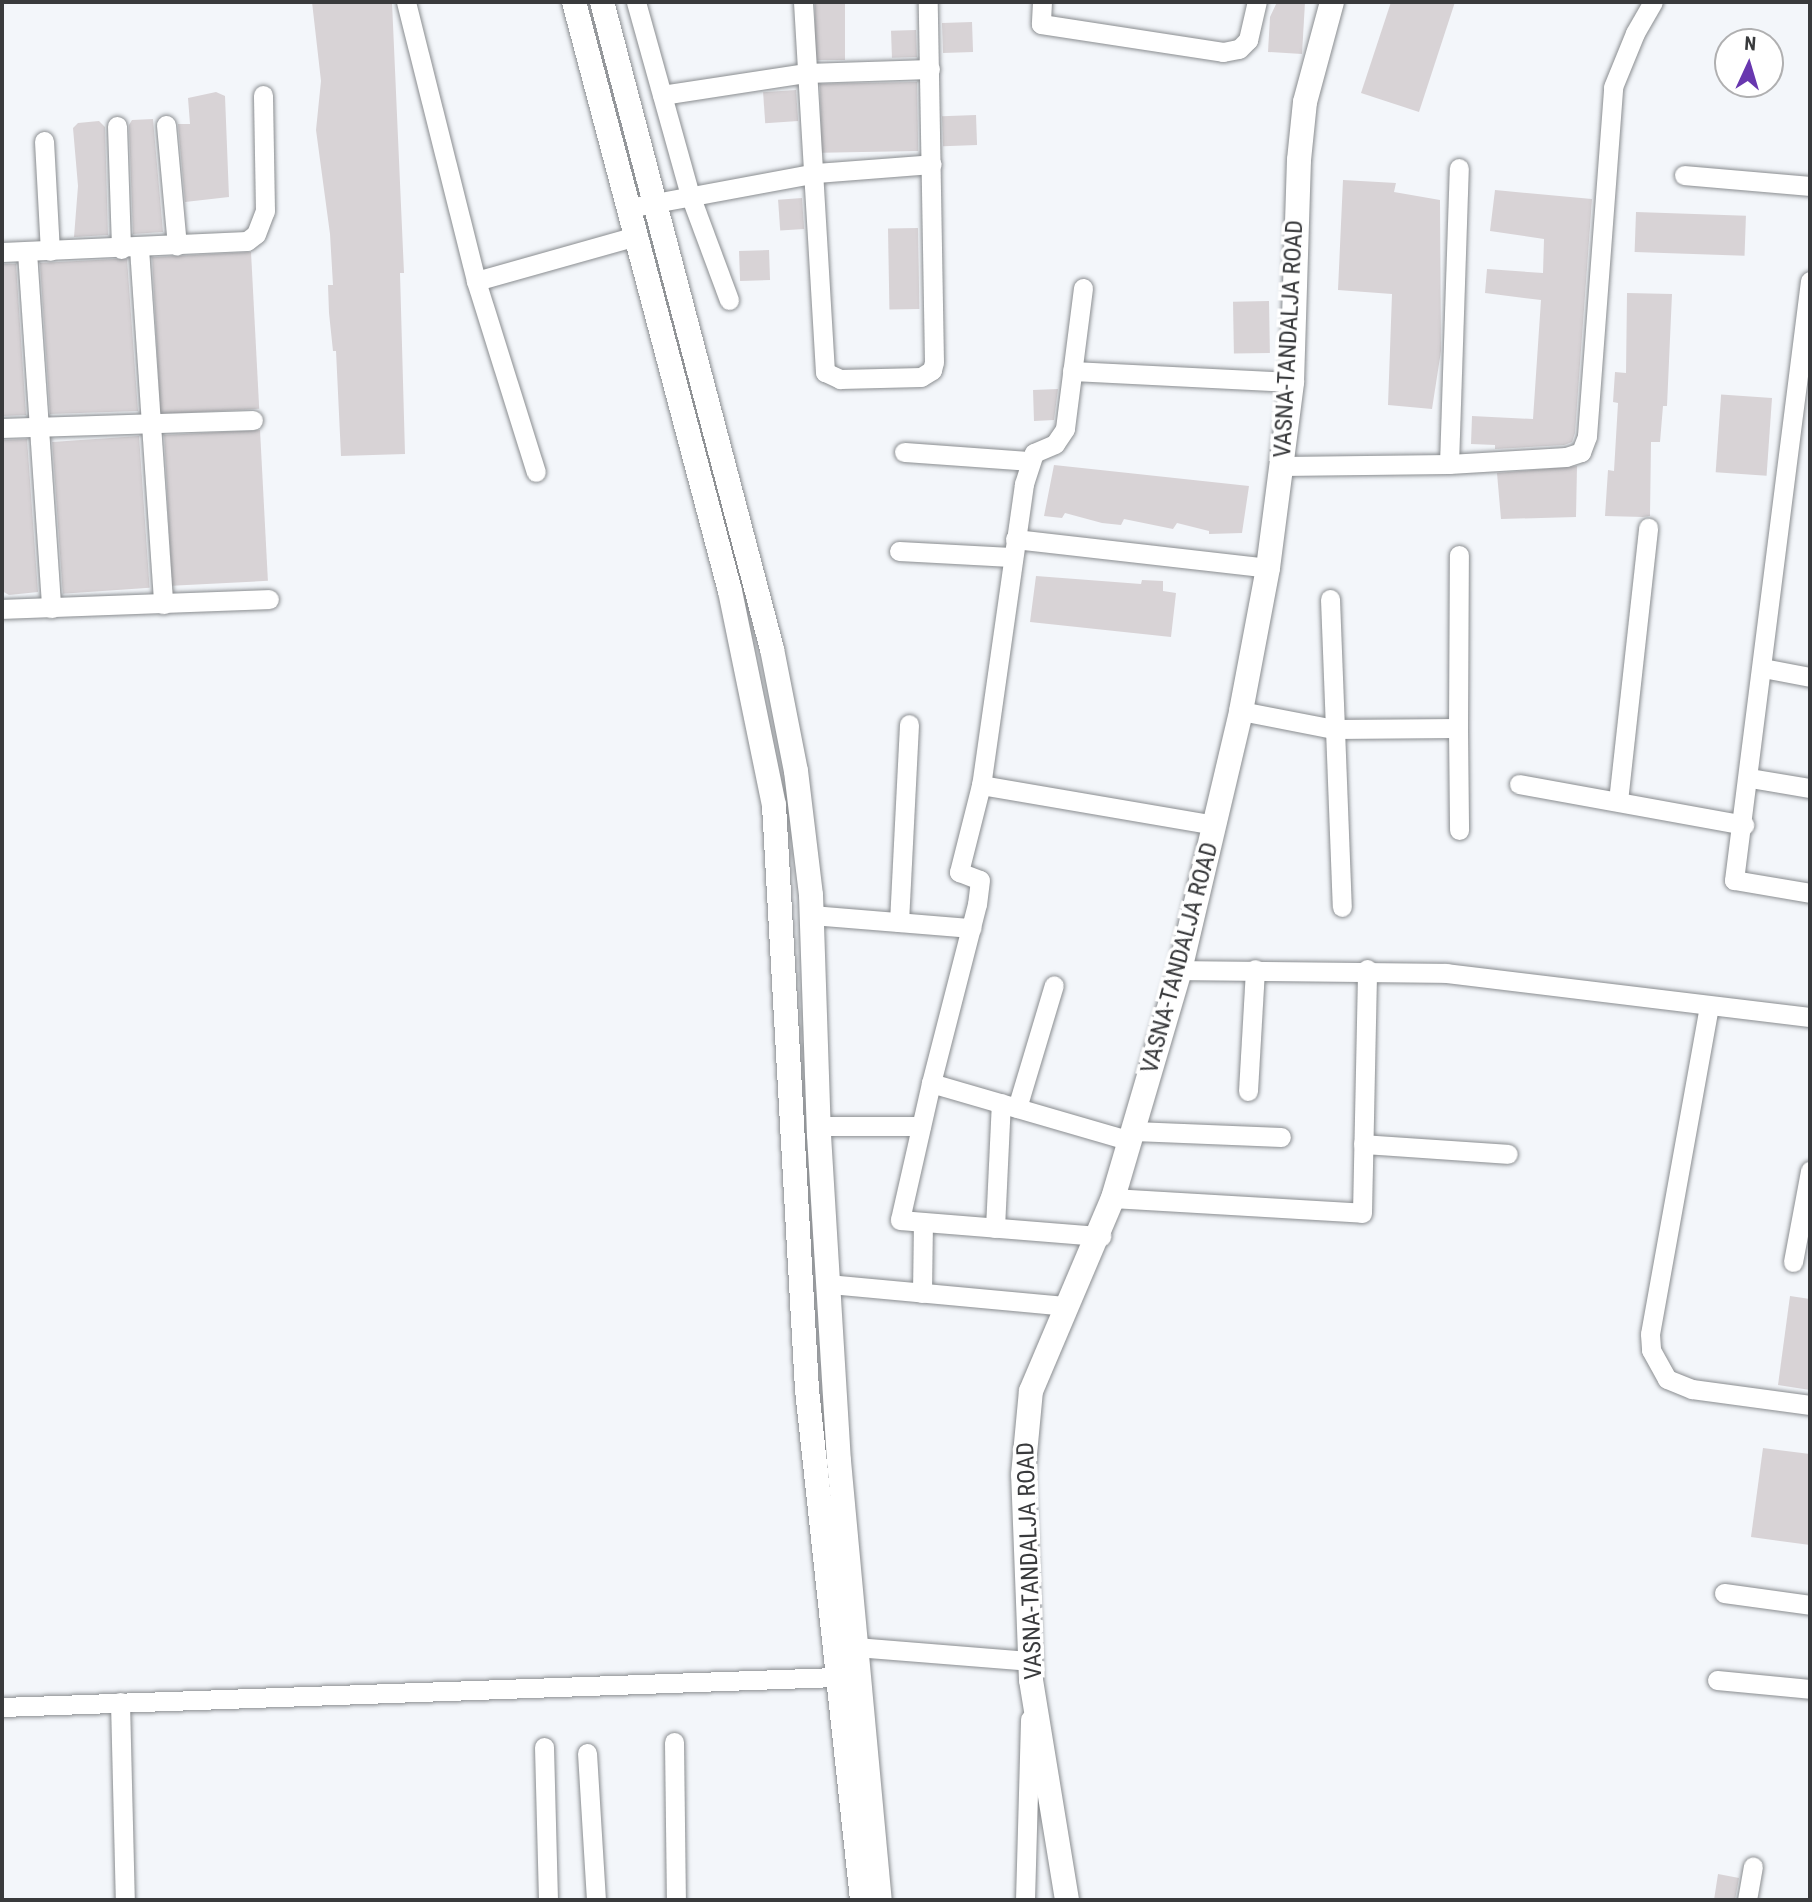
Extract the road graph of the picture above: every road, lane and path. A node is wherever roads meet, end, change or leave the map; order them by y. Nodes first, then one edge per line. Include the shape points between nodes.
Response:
1 (406, 2) edge
2 (574, 2) edge
3 (602, 2) edge
4 (635, 2) edge
5 (803, 2) edge
6 (928, 2) edge
7 (1041, 2) edge
8 (1257, 2) edge
9 (1332, 2) edge
10 (1653, 2) edge
11 (930, 69) junction
12 (806, 73) junction
13 (263, 95) dead end
14 (662, 95) junction
15 (166, 125) dead end
16 (117, 126) dead end
17 (44, 141) dead end
18 (932, 164) junction
19 (1460, 168) dead end
20 (816, 173) junction
21 (1684, 175) dead end
22 (1810, 186) edge
23 (690, 195) junction
24 (657, 200) junction
25 (628, 208) junction
26 (636, 236) junction
27 (177, 246) junction
28 (130, 248) junction
29 (27, 251) junction
30 (50, 251) junction
31 (2, 252) edge
32 (475, 281) junction
33 (1810, 281) edge
34 (1083, 288) dead end
35 (729, 300) dead end
36 (1072, 370) junction
37 (1805, 372) edge
38 (1292, 382) junction
39 (253, 420) dead end
40 (151, 425) junction
41 (40, 427) junction
42 (2, 428) edge
43 (904, 452) dead end
44 (1029, 461) junction
45 (1449, 464) junction
46 (1282, 466) junction
47 (536, 472) dead end
48 (1648, 528) dead end
49 (1013, 548) junction
50 (899, 551) dead end
51 (1459, 555) dead end
52 (1268, 568) junction
53 (269, 599) dead end
54 (1330, 599) dead end
55 (163, 604) junction
56 (51, 608) junction
57 (2, 609) edge
58 (1763, 668) junction
59 (1810, 677) edge
60 (1241, 711) junction
61 (909, 724) dead end
62 (1458, 728) junction
63 (1334, 729) junction
64 (1750, 778) junction
65 (1519, 784) dead end
66 (981, 785) junction
67 (1810, 788) edge
68 (1618, 801) junction
69 (1214, 825) junction
70 (1744, 825) junction
71 (1459, 830) dead end
72 (1810, 893) edge
73 (1342, 907) dead end
74 (812, 915) junction
75 (899, 922) junction
76 (971, 928) junction
77 (1255, 969) junction
78 (1367, 969) junction
79 (1180, 970) junction
80 (1054, 985) dead end
81 (1709, 1006) junction
82 (1810, 1017) edge
83 (931, 1083) junction
84 (1248, 1091) dead end
85 (1009, 1106) junction
86 (819, 1126) junction
87 (921, 1126) junction
88 (1132, 1136) junction
89 (1282, 1137) dead end
90 (1363, 1144) junction
91 (1508, 1154) dead end
92 (1810, 1171) edge
93 (1113, 1198) junction
94 (923, 1223) junction
95 (995, 1228) junction
96 (1101, 1236) junction
97 (1793, 1262) dead end
98 (829, 1284) junction
99 (922, 1293) junction
100 (1066, 1306) junction
101 (1810, 1405) edge
102 (1724, 1593) dead end
103 (1810, 1605) edge
104 (856, 1647) junction
105 (1031, 1671) junction
106 (837, 1676) junction
107 (1717, 1680) dead end
108 (1810, 1689) edge
109 (120, 1703) junction
110 (2, 1707) edge
111 (674, 1742) dead end
112 (544, 1747) dead end
113 (587, 1753) dead end
114 (1753, 1867) dead end
115 (125, 1900) edge
116 (548, 1900) edge
117 (596, 1900) edge
118 (676, 1900) edge
119 (862, 1900) edge
120 (880, 1900) edge
121 (1025, 1900) edge
122 (1067, 1900) edge
123 (1747, 1900) edge

1 - 32 street
2 - 25 street
3 - 24 street
4 - 14 street
5 - 12 street
6 - 11 street
7 - 8 street via 1041,24 1223,52 1239,49 1248,40
9 - 38 street, VASNA-TANDALJA ROAD via 1305,102
10 - 45 street via 1613,87 1587,436 1581,452 1566,457
11 - 12 street
11 - 18 street
12 - 14 street
12 - 20 street
13 - 27 street via 265,211 257,234 237,243
14 - 23 street
15 - 27 street
16 - 28 street
17 - 30 street
18 - 20 street
18 - 20 street via 934,362 920,377 840,379 825,372
19 - 45 street
20 - 23 street
21 - 22 street
23 - 24 street
23 - 35 street
24 - 25 street
24 - 74 street via 772,649 796,771
25 - 26 street
26 - 32 street
26 - 106 street via 730,591 774,805 807,1390
27 - 28 street
28 - 30 street
28 - 40 street
29 - 30 street
29 - 31 street
29 - 41 street
32 - 47 street
33 - 37 street
34 - 36 street
36 - 38 street
36 - 44 street via 1062,438 1034,453
37 - 58 street
38 - 46 street, VASNA-TANDALJA ROAD
39 - 40 street
40 - 41 street
40 - 55 street
41 - 42 street
41 - 56 street
43 - 44 street
44 - 49 street
45 - 46 street
46 - 52 street, VASNA-TANDALJA ROAD
48 - 68 street
49 - 50 street
49 - 52 street
49 - 66 street
51 - 62 street
52 - 60 street, VASNA-TANDALJA ROAD
53 - 55 street
54 - 63 street
55 - 56 street
56 - 57 street
58 - 59 street
58 - 64 street
60 - 63 street
60 - 69 street, VASNA-TANDALJA ROAD
61 - 75 street
62 - 63 street
62 - 71 street
63 - 73 street
64 - 67 street
64 - 70 street
65 - 68 street
66 - 69 street
66 - 76 street via 959,872 980,880
68 - 70 street
69 - 79 street, VASNA-TANDALJA ROAD
70 - 72 street via 1734,880
74 - 75 street
74 - 86 street
75 - 76 street
76 - 83 street
77 - 78 street
77 - 79 street
77 - 84 street
78 - 81 street via 1516,980
78 - 90 street
79 - 88 street, VASNA-TANDALJA ROAD
80 - 85 street
81 - 82 street
81 - 101 street via 1650,1334 1651,1350 1668,1379 1692,1389
83 - 85 street
83 - 87 street
85 - 88 street
85 - 95 street
86 - 87 street
86 - 98 street
87 - 94 street via 900,1220
88 - 89 street
88 - 93 street, VASNA-TANDALJA ROAD
90 - 91 street
90 - 93 street via 1362,1213
92 - 97 street
93 - 96 street, VASNA-TANDALJA ROAD
94 - 95 street
94 - 99 street
95 - 96 street
96 - 100 street, VASNA-TANDALJA ROAD
98 - 99 street
98 - 104 street
99 - 100 street
100 - 105 street, VASNA-TANDALJA ROAD via 1031,1391 1026,1427 1023,1475
102 - 103 street
104 - 105 street
104 - 120 street
105 - 121 street
105 - 122 street, VASNA-TANDALJA ROAD
106 - 109 street
106 - 119 street
107 - 108 street
109 - 110 street
109 - 115 street
111 - 118 street
112 - 116 street
113 - 117 street
114 - 123 street

